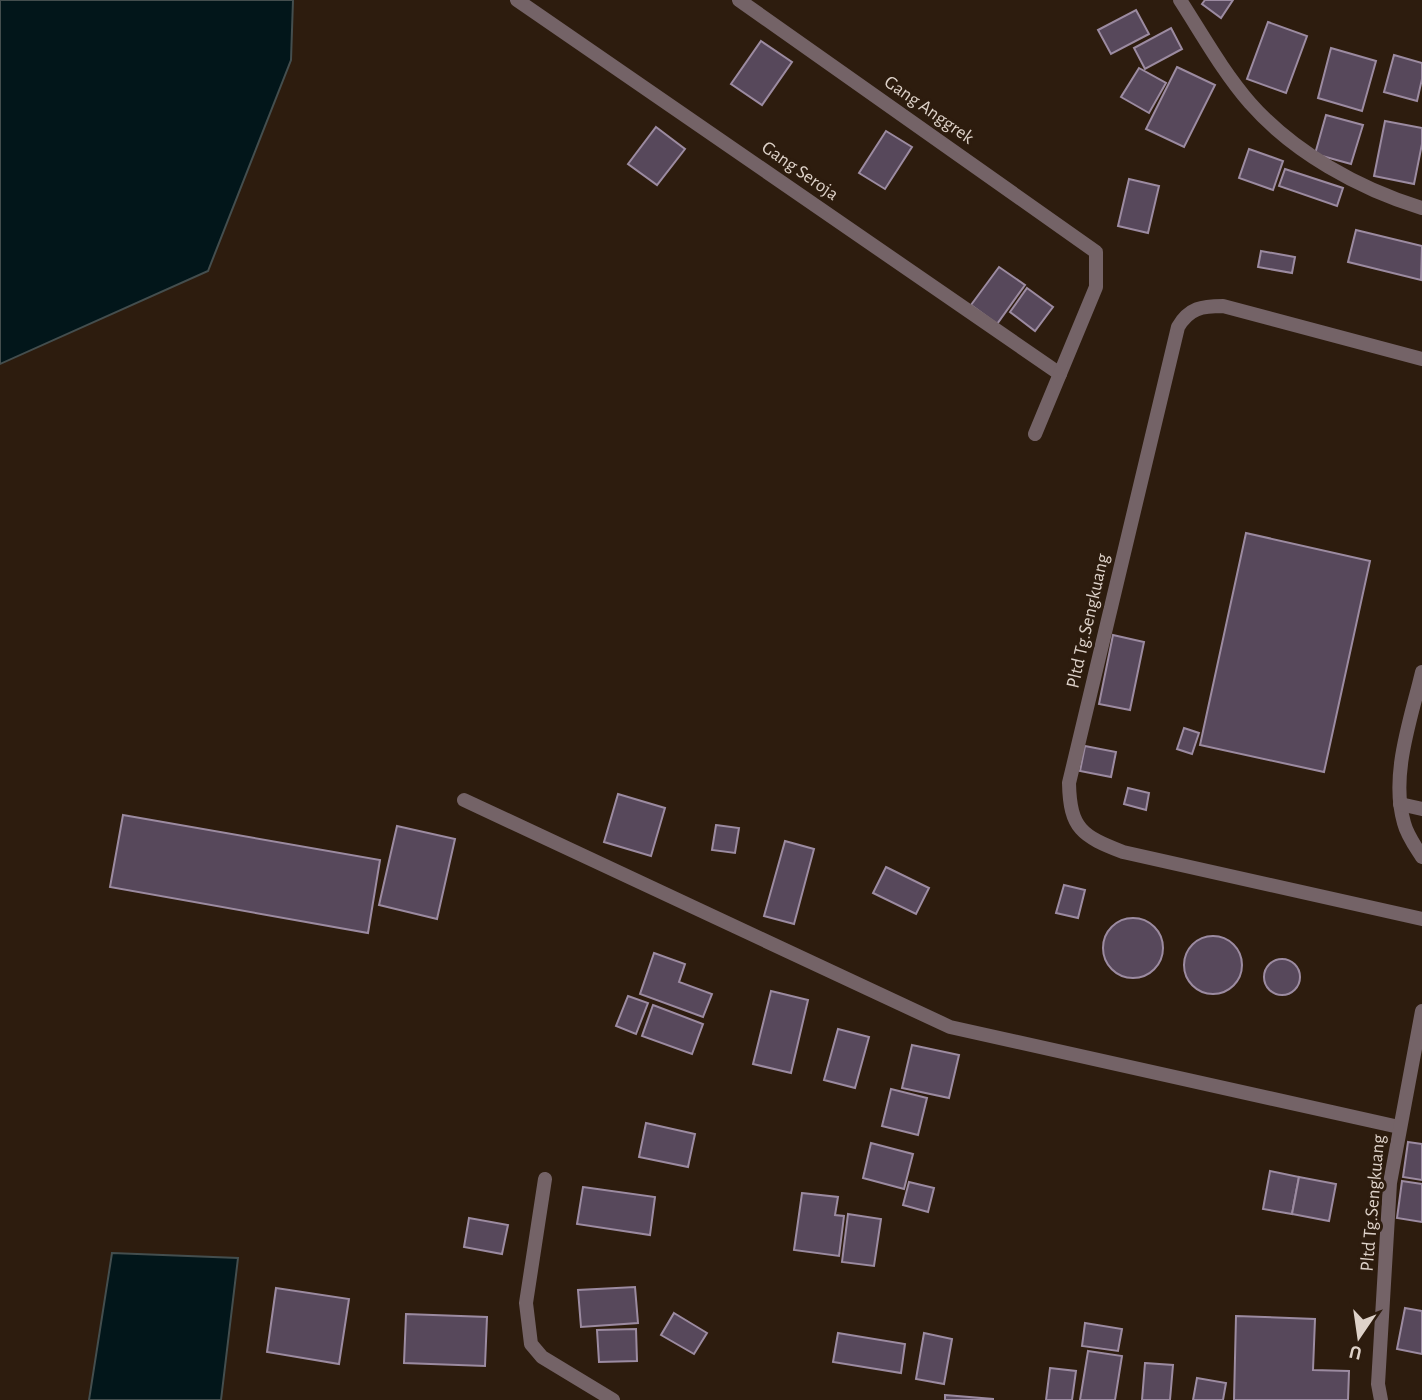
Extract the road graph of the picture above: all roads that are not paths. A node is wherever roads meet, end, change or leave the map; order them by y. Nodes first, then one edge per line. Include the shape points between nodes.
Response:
1 (517, 0) edge
2 (739, 0) edge
3 (1180, 0) edge
4 (1422, 208) edge
5 (1422, 359) edge
6 (1060, 374) junction
7 (1035, 434) dead end
8 (1422, 672) edge
9 (464, 800) dead end
10 (1400, 804) junction
11 (1422, 809) edge
12 (1422, 857) edge
13 (1422, 919) edge
14 (1422, 1011) edge
15 (1399, 1127) junction
16 (545, 1179) dead end
17 (613, 1400) edge
18 (1381, 1400) edge

1 - 6 street, Gang Seroja
2 - 6 street, Gang Anggrek via 1096,252 1096,287
3 - 4 street via 1250,103 1300,148 1341,175
5 - 13 street, Pltd Tg.Sengkuang via 1223,306 1194,309 1184,317 1069,783 1069,807 1075,822 1093,840 1123,852
6 - 7 street
8 - 10 street via 1404,751
9 - 15 street via 950,1027
10 - 11 street
10 - 12 street via 1404,825
14 - 15 street, Pltd Tg.Sengkuang
15 - 18 street, Pltd Tg.Sengkuang via 1390,1183 1378,1384
16 - 17 street via 526,1303 531,1344 542,1357

